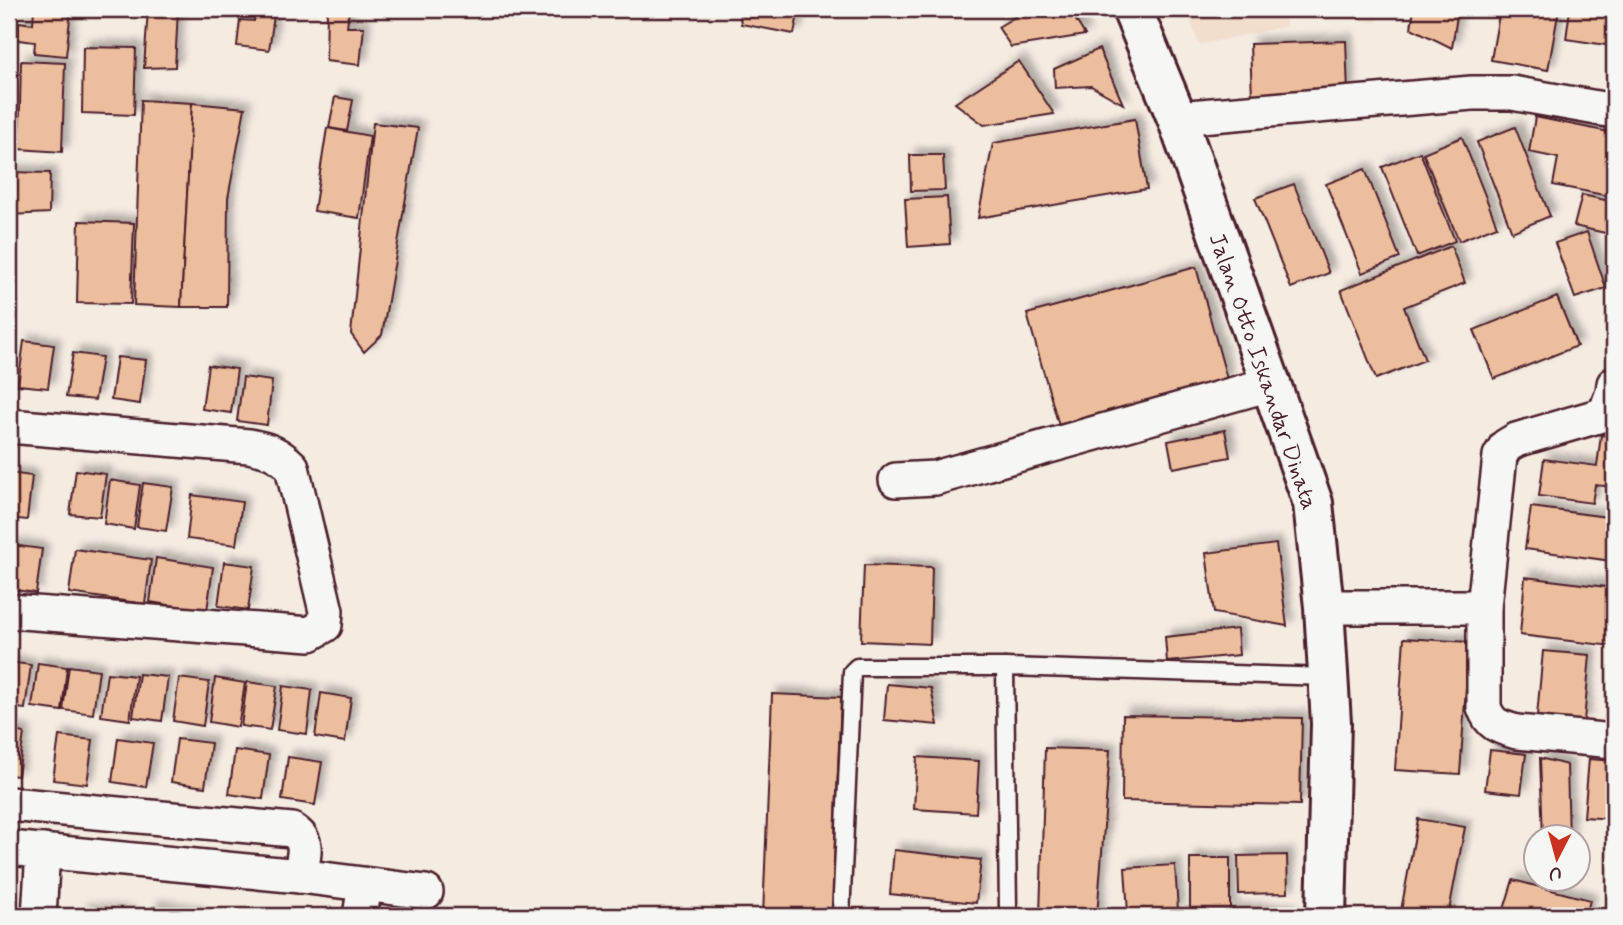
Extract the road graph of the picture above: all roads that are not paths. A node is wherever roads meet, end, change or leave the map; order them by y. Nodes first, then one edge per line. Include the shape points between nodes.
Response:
1 (1132, 9) edge
2 (1614, 111) edge
3 (1177, 118) junction
4 (1270, 384) junction
5 (1614, 384) edge
6 (9, 426) edge
7 (896, 480) dead end
8 (1324, 607) junction
9 (1484, 607) junction
10 (9, 611) edge
11 (1005, 667) junction
12 (1329, 677) junction
13 (1614, 741) edge
14 (9, 804) edge
15 (9, 848) edge
16 (43, 851) junction
17 (300, 876) junction
18 (426, 892) dead end
19 (363, 901) edge
20 (39, 916) edge
21 (841, 916) edge
22 (1004, 916) edge
23 (1326, 916) edge

1 - 3 main road, Jalan Otto Iskandar Dinata
2 - 3 street via 1512,93 1472,93
3 - 4 main road, Jalan Otto Iskandar Dinata
4 - 7 street via 935,478
4 - 8 main road, Jalan Otto Iskandar Dinata via 1313,503
5 - 9 street via 1605,414 1516,440 1500,456
6 - 10 street via 249,446 279,455 292,467 326,611 325,625 310,634
8 - 9 street
8 - 12 main road, Jalan Otto Iskandar Dinata
9 - 13 street via 1484,707 1492,722 1517,732
11 - 12 lane
11 - 21 lane via 853,669
11 - 22 lane via 1008,910
12 - 23 main road, Jalan Otto Iskandar Dinata
14 - 17 street via 292,830 305,844
15 - 16 street
16 - 17 street
16 - 20 street
17 - 19 street
18 - 19 street

